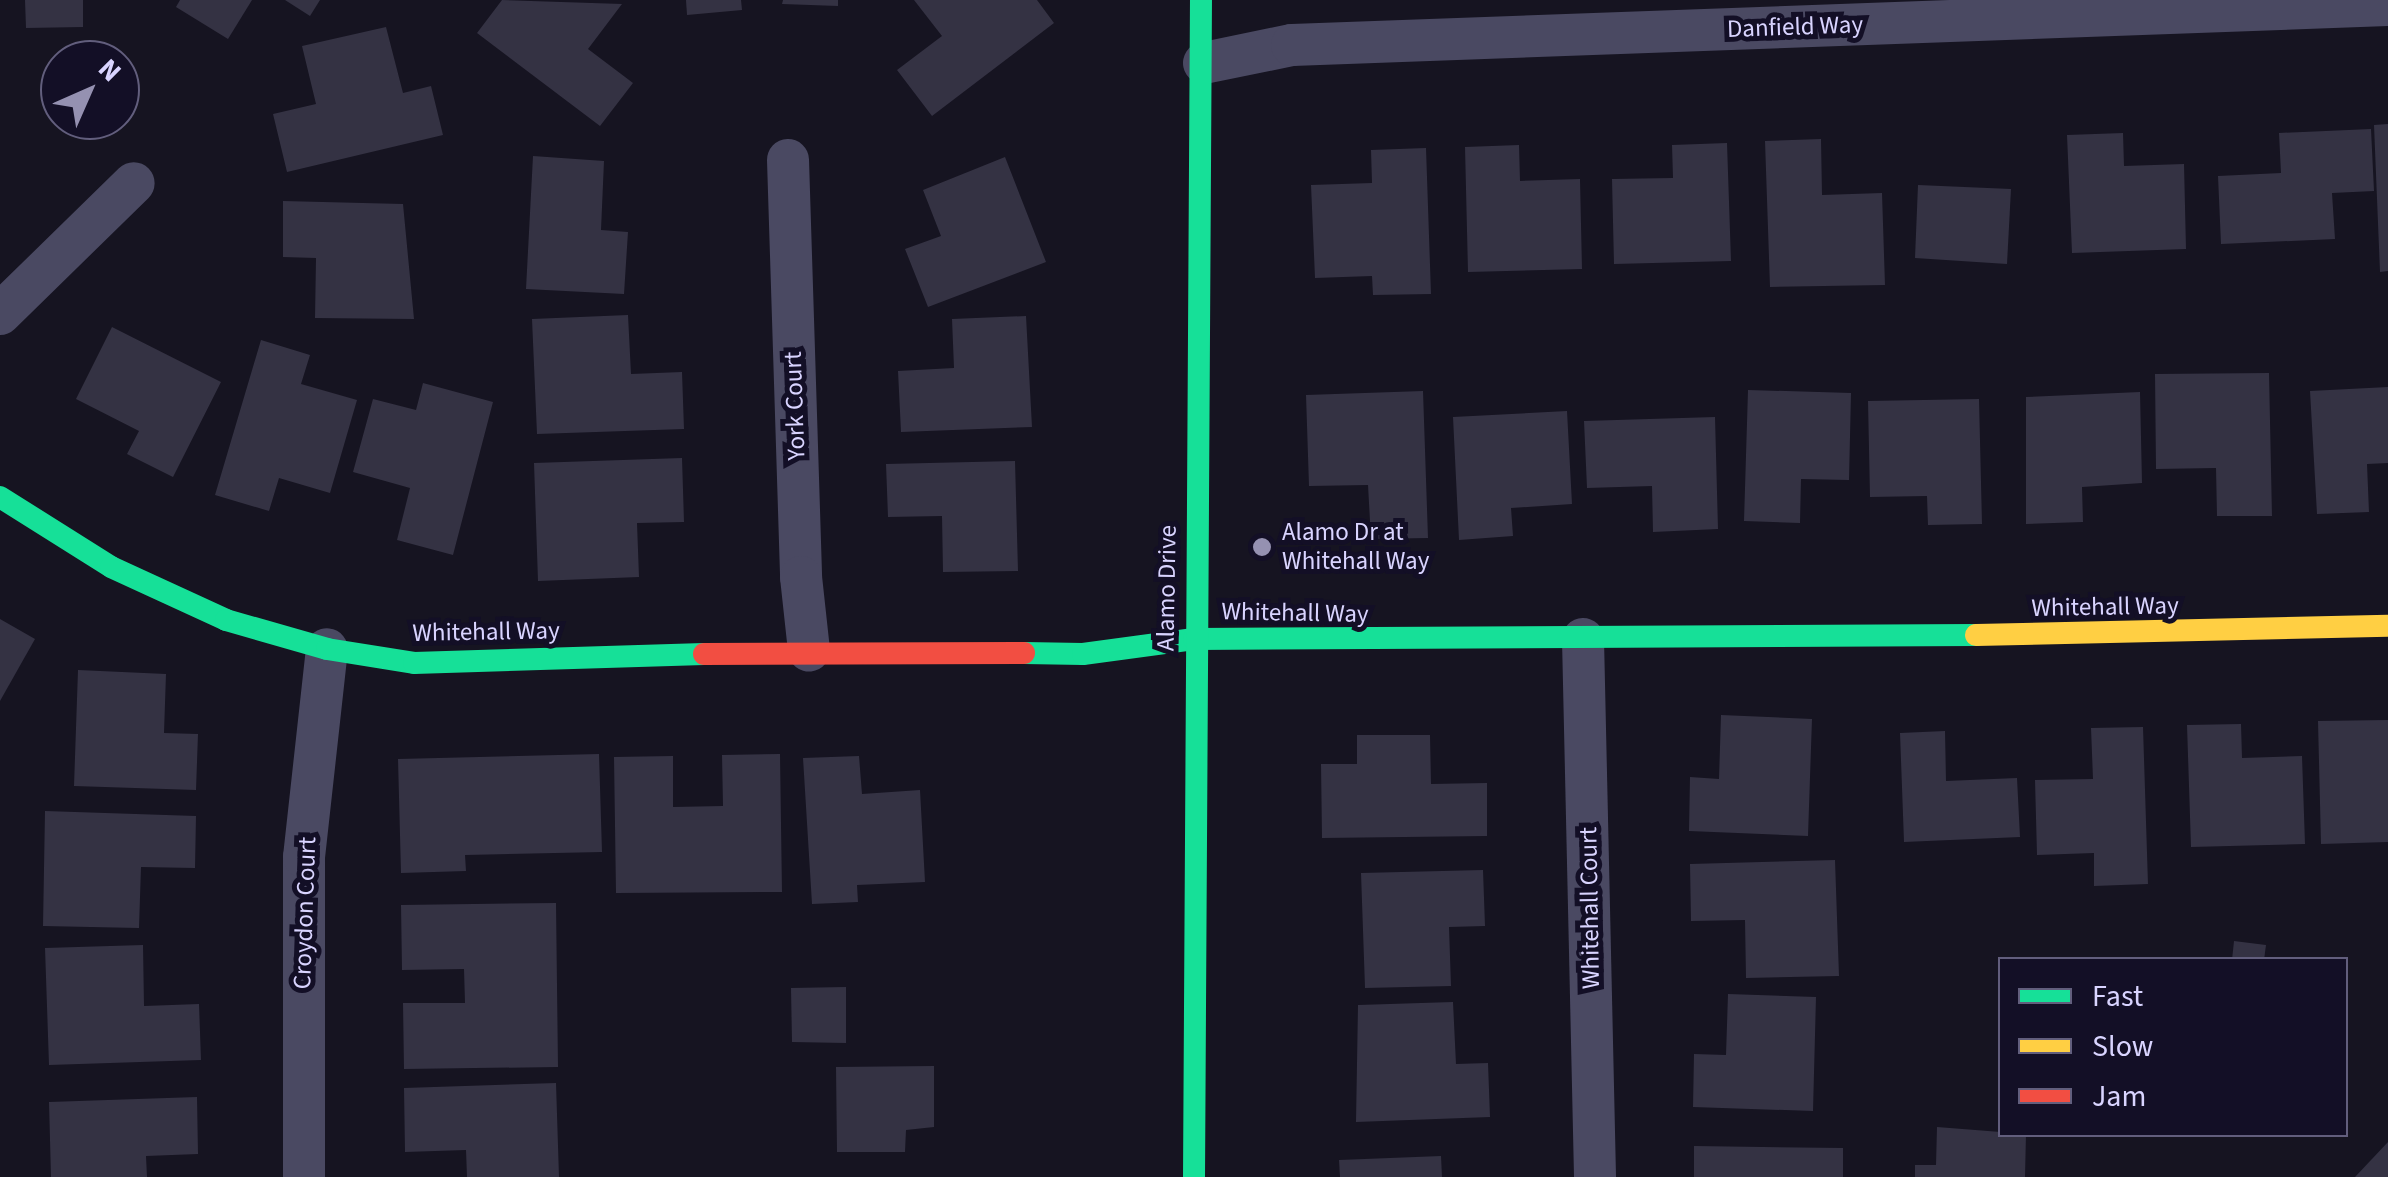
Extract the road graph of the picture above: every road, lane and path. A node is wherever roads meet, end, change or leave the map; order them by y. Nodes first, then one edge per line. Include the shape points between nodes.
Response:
1 (1201, 0) edge
2 (2388, 6) edge
3 (1204, 63) junction
4 (788, 160) dead end
5 (134, 183) dead end
6 (0, 314) edge
7 (0, 496) edge
8 (2388, 626) edge
9 (1194, 639) junction
10 (1583, 639) junction
11 (327, 649) junction
12 (809, 652) junction
13 (304, 1177) edge
14 (1194, 1177) edge
15 (1595, 1177) edge

1 - 3 street, Alamo Drive
2 - 3 street, Danfield Way via 1292,45
3 - 9 street, Alamo Drive
4 - 12 street, York Court
5 - 6 street
7 - 11 street, Whitehall Way via 127,574 226,620
8 - 10 street, Whitehall Way
9 - 10 street, Whitehall Way
9 - 12 street, Whitehall Way via 1084,654
9 - 14 street, Alamo Drive
10 - 15 street, Whitehall Court
11 - 12 street, Whitehall Way via 414,663
11 - 13 street, Croydon Court via 304,856

